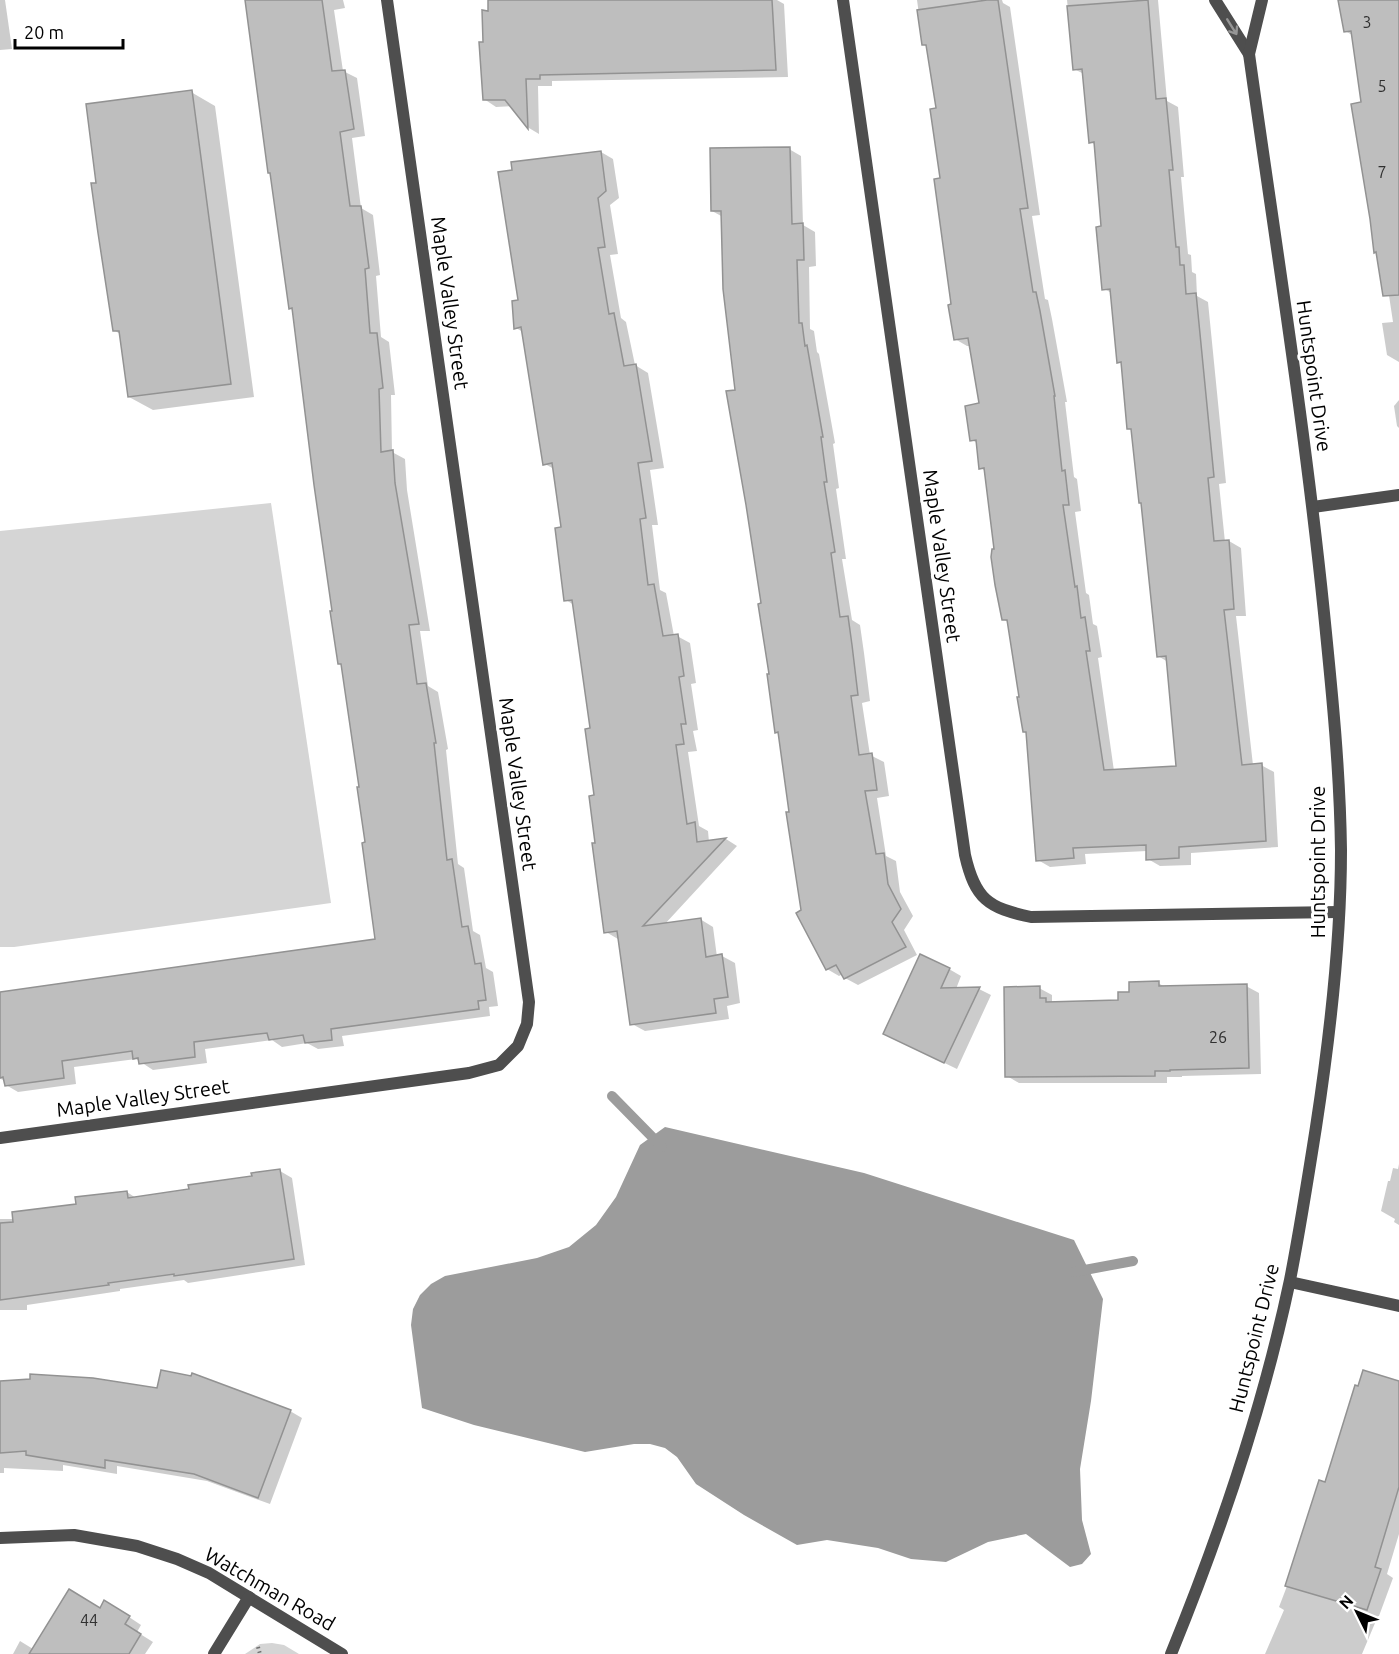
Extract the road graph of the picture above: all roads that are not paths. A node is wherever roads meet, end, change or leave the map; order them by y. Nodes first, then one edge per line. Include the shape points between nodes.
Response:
1 (387, 0) edge
2 (843, 0) edge
3 (1215, 0) edge
4 (1262, 0) edge
5 (1249, 54) junction
6 (1399, 495) edge
7 (1313, 507) junction
8 (1339, 912) junction
9 (0, 1138) edge
10 (1290, 1282) junction
11 (1399, 1306) edge
12 (0, 1538) edge
13 (249, 1597) junction
14 (214, 1654) edge
15 (342, 1654) edge
16 (1171, 1654) edge

1 - 9 street, Maple Valley Street via 529,1002 527,1024 518,1046 499,1065 469,1073
2 - 8 street, Maple Valley Street via 970,880 984,899 1006,912 1031,917
3 -> 5 street, Huntspoint Drive
4 - 5 street, Huntspoint Drive
5 - 7 street, Huntspoint Drive
6 - 7 street
7 - 8 street, Huntspoint Drive via 1335,728 1341,848
8 - 10 street, Huntspoint Drive via 1323,1079
10 - 11 street
10 - 16 street, Huntspoint Drive via 1231,1491
12 - 13 street, Watchman Road via 74,1535 137,1546 209,1573
13 - 14 street
13 - 15 street, Watchman Road

